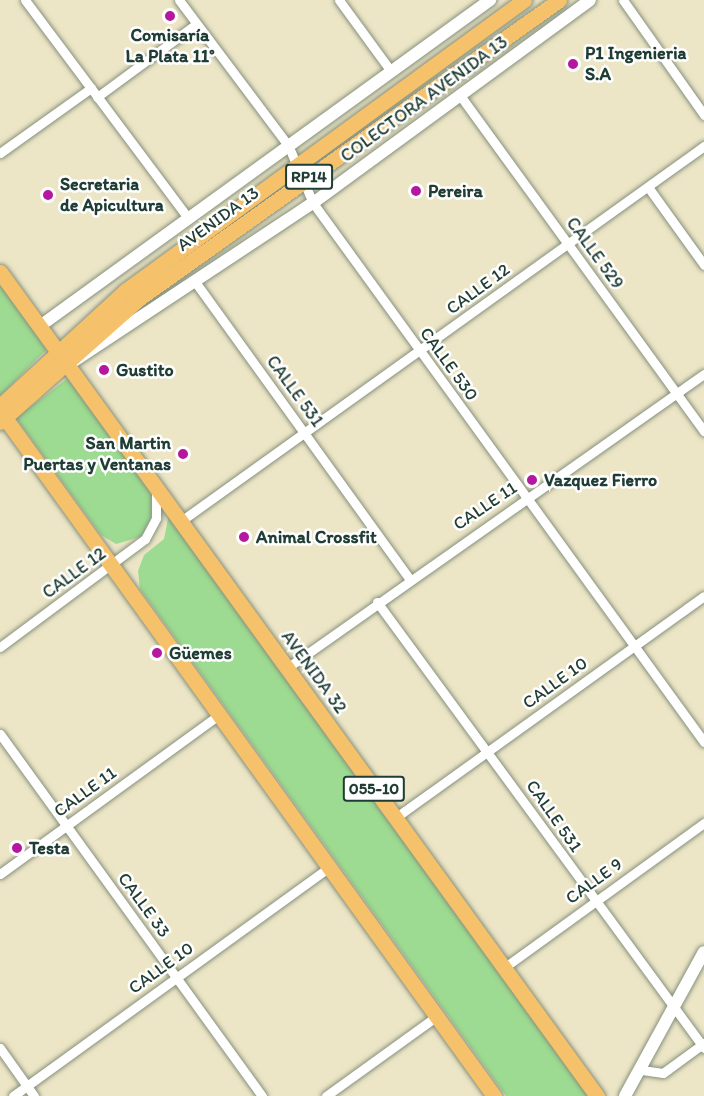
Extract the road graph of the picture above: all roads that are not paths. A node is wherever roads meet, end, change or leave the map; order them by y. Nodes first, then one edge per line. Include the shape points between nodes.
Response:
1 (25, 0) edge
2 (178, 0) edge
3 (353, 0) edge
4 (490, 0) edge
5 (524, 0) edge
6 (559, 0) edge
7 (590, 0) edge
8 (623, 0) edge
9 (342, 3) edge
10 (196, 24) junction
11 (390, 70) junction
12 (91, 88) junction
13 (459, 94) junction
14 (97, 97) junction
15 (704, 115) edge
16 (288, 145) junction
17 (704, 146) edge
18 (0, 153) edge
19 (296, 162) junction
20 (304, 181) junction
21 (648, 187) junction
22 (313, 203) junction
23 (188, 218) junction
24 (568, 245) junction
25 (704, 265) edge
26 (0, 272) edge
27 (196, 283) junction
28 (40, 326) junction
29 (58, 351) junction
30 (419, 351) junction
31 (68, 364) junction
32 (704, 374) edge
33 (676, 393) junction
34 (1, 414) edge
35 (704, 431) edge
36 (304, 432) junction
37 (152, 482) junction
38 (527, 497) junction
39 (181, 520) junction
40 (112, 566) junction
41 (409, 578) junction
42 (704, 596) edge
43 (377, 602) junction
44 (0, 647) edge
45 (633, 647) junction
46 (287, 668) junction
47 (219, 715) junction
48 (0, 734) edge
49 (704, 742) edge
50 (488, 751) junction
51 (396, 818) junction
52 (704, 823) edge
53 (67, 826) junction
54 (329, 867) junction
55 (0, 874) edge
56 (594, 901) junction
57 (704, 952) edge
58 (505, 967) junction
59 (176, 978) junction
60 (674, 1008) junction
61 (437, 1016) junction
62 (703, 1046) edge
63 (0, 1048) edge
64 (642, 1070) junction
65 (27, 1086) junction
66 (13, 1096) edge
67 (34, 1096) edge
68 (262, 1096) edge
69 (326, 1096) edge
70 (494, 1096) edge
71 (597, 1096) edge
72 (626, 1096) edge

1 - 12 street
2 - 10 street, CALLE 530
3 - 9 street
4 - 11 street
5 - 19 main road, AVENIDA 13 / RP14
6 - 20 main road, AVENIDA 13 / RP14
7 - 13 street, COLECTORA AVENIDA 13
8 - 15 street
9 - 11 street
10 - 14 street
10 - 16 street, CALLE 530
11 - 16 street
12 - 14 street
12 - 18 street
13 - 22 street, COLECTORA AVENIDA 13
13 - 24 street, CALLE 529
14 - 23 street
16 - 19 street, CALLE 530
16 - 23 street
17 - 21 street, CALLE 12
19 - 20 street, CALLE 530
19 - 29 main road, AVENIDA 13 / RP14 via 125,291
20 - 22 street, CALLE 530
20 - 31 main road, AVENIDA 13 / RP14 via 141,297
21 - 24 street, CALLE 12
21 - 25 street
22 - 27 street, COLECTORA AVENIDA 13
22 - 30 street, CALLE 530
23 - 28 street
24 - 30 street, CALLE 12
24 - 33 street, CALLE 529
26 - 28 main road, AVENIDA 32 / 055-10
27 - 31 street, COLECTORA AVENIDA 13
27 - 36 street, CALLE 531
28 - 29 main road, AVENIDA 32 / 055-10
29 - 31 main road, AVENIDA 32 / 055-10
29 - 34 main road, AVENIDA 13 / RP14
30 - 36 street, CALLE 12
30 - 38 street, CALLE 530
31 - 34 main road, AVENIDA 13 / RP14
31 - 37 main road, AVENIDA 32 / 055-10
32 - 33 street, CALLE 11
33 - 35 street, CALLE 529
33 - 38 street, CALLE 11
34 - 40 main road
36 - 39 street, CALLE 12
36 - 41 street, CALLE 531
37 - 39 main road, AVENIDA 32 / 055-10
37 - 40 street, CALLE 12 via 159,506 152,528
38 - 41 street, CALLE 11
38 - 45 street, CALLE 530
39 - 46 main road, AVENIDA 32 / 055-10
40 - 44 street, CALLE 12
40 - 47 main road
41 - 43 street, CALLE 11
42 - 45 street, CALLE 10
43 - 46 street, CALLE 11
43 - 50 street, CALLE 531
45 - 49 street, CALLE 530
45 - 50 street, CALLE 10
46 - 51 main road, AVENIDA 32 / 055-10
47 - 53 street, CALLE 11
47 - 54 main road
48 - 53 street, CALLE 33
50 - 51 street, CALLE 10
50 - 56 street, CALLE 531
51 - 58 main road, AVENIDA 32 / 055-10
52 - 56 street, CALLE 9
53 - 55 street, CALLE 11
53 - 59 street, CALLE 33
54 - 59 street, CALLE 10
54 - 61 main road
56 - 58 street, CALLE 9
56 - 60 street, CALLE 531
57 - 60 street
58 - 71 main road, AVENIDA 32 / 055-10
59 - 65 street, CALLE 10
59 - 68 street, CALLE 33
60 - 62 street, CALLE 531
60 - 64 street
61 - 69 street
61 - 70 main road
62 - 64 street via 663,1073
63 - 65 street
64 - 72 street
65 - 66 street, CALLE 10
65 - 67 street

